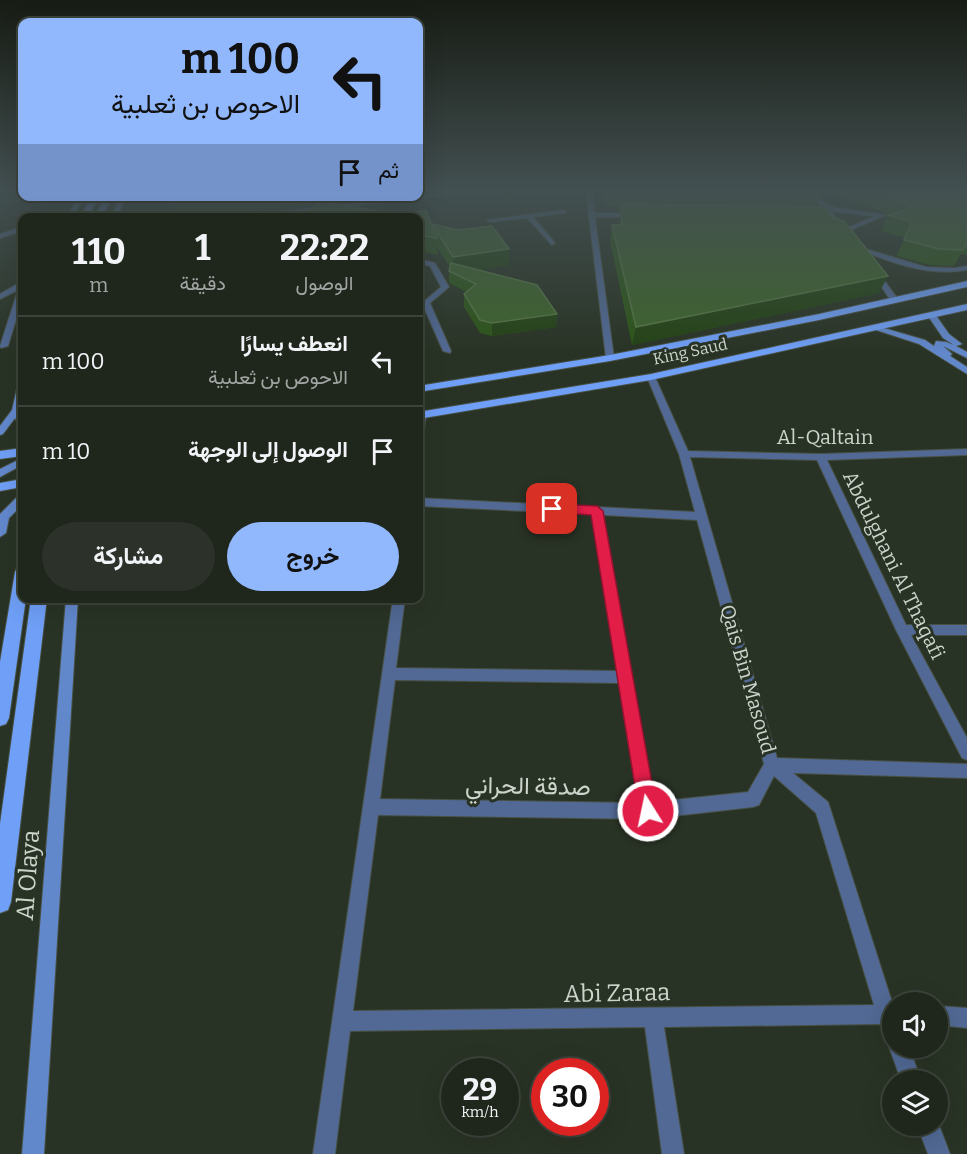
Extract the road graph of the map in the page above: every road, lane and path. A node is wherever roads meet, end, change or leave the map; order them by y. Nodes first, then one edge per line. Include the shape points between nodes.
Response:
1 (597, 246) edge
2 (858, 247) joint
3 (864, 256) edge
4 (423, 262) edge
5 (870, 264) edge
6 (967, 268) edge
7 (967, 284) edge
8 (18, 287) edge
9 (0, 297) edge
10 (894, 299) junction
11 (18, 302) edge
12 (967, 307) edge
13 (932, 316) junction
14 (874, 328) junction
15 (4, 346) dead end
16 (967, 350) edge
17 (447, 351) dead end
18 (967, 355) edge
19 (610, 358) junction
20 (967, 370) edge
21 (651, 377) junction
22 (423, 388) edge
23 (18, 405) edge
24 (17, 410) joint
25 (423, 415) edge
26 (0, 432) edge
27 (967, 452) edge
28 (18, 453) edge
29 (684, 454) junction
30 (0, 455) edge
31 (821, 457) junction
32 (18, 463) edge
33 (2, 472) edge
34 (18, 474) edge
35 (18, 484) edge
36 (0, 486) edge
37 (18, 502) edge
38 (423, 502) edge
39 (597, 511) junction
40 (2, 516) edge
41 (702, 516) junction
42 (0, 533) edge
43 (18, 599) edge
44 (38, 603) edge
45 (72, 603) edge
46 (398, 603) edge
47 (902, 630) junction
48 (967, 630) edge
49 (389, 674) junction
50 (625, 677) junction
51 (0, 718) edge
52 (967, 753) edge
53 (772, 765) junction
54 (967, 771) edge
55 (371, 807) junction
56 (648, 811) junction
57 (0, 902) edge
58 (882, 995) edge
59 (948, 1017) edge
60 (653, 1018) junction
61 (967, 1018) edge
62 (882, 1020) edge
63 (342, 1021) junction
64 (932, 1136) edge
65 (33, 1154) edge
66 (324, 1154) edge
67 (673, 1154) edge
68 (939, 1154) edge

1 - 19 street
2 - 3 street
2 - 6 street via 892,262 953,272
4 - 17 street via 433,264 445,287 426,303
5 - 10 street
7 - 10 main road, King Saud
8 - 9 street
10 - 19 main road, King Saud
11 - 15 street
12 - 13 main road, King Saud
13 - 14 main road, King Saud
13 - 16 street via 946,336
14 - 20 street via 922,342
14 - 21 main road, King Saud
18 - 20 street via 939,343
19 - 22 main road, King Saud
21 - 25 main road, King Saud
21 - 29 street, Qais Bin Masoud
23 - 24 street
24 - 26 street
27 - 31 street, Al-Qaltain
28 - 30 main road
29 - 31 street, Al-Qaltain
29 - 41 street, Qais Bin Masoud
31 - 47 street, Abdulghani Al Thaqafi
32 - 33 street
33 - 34 street
35 - 36 main road
37 - 40 street
38 - 39 street
39 - 41 street
39 - 50 street
40 - 42 street
41 - 53 street, Qais Bin Masoud
43 - 51 main road
44 - 57 main road
45 - 65 street, Al Olaya
46 - 49 street
47 - 48 street
47 - 52 street, Abdulghani Al Thaqafi
49 - 50 street
49 - 55 street
50 - 56 street
53 - 54 street
53 - 56 street, صدقة الحراني via 753,799
53 - 58 street, Qais Bin Masoud via 822,808
55 - 56 street, صدقة الحراني
55 - 63 street
59 - 61 street
60 - 62 street, Abi Zaraa
60 - 63 street, Abi Zaraa
60 - 67 street
63 - 66 street
64 - 68 street

